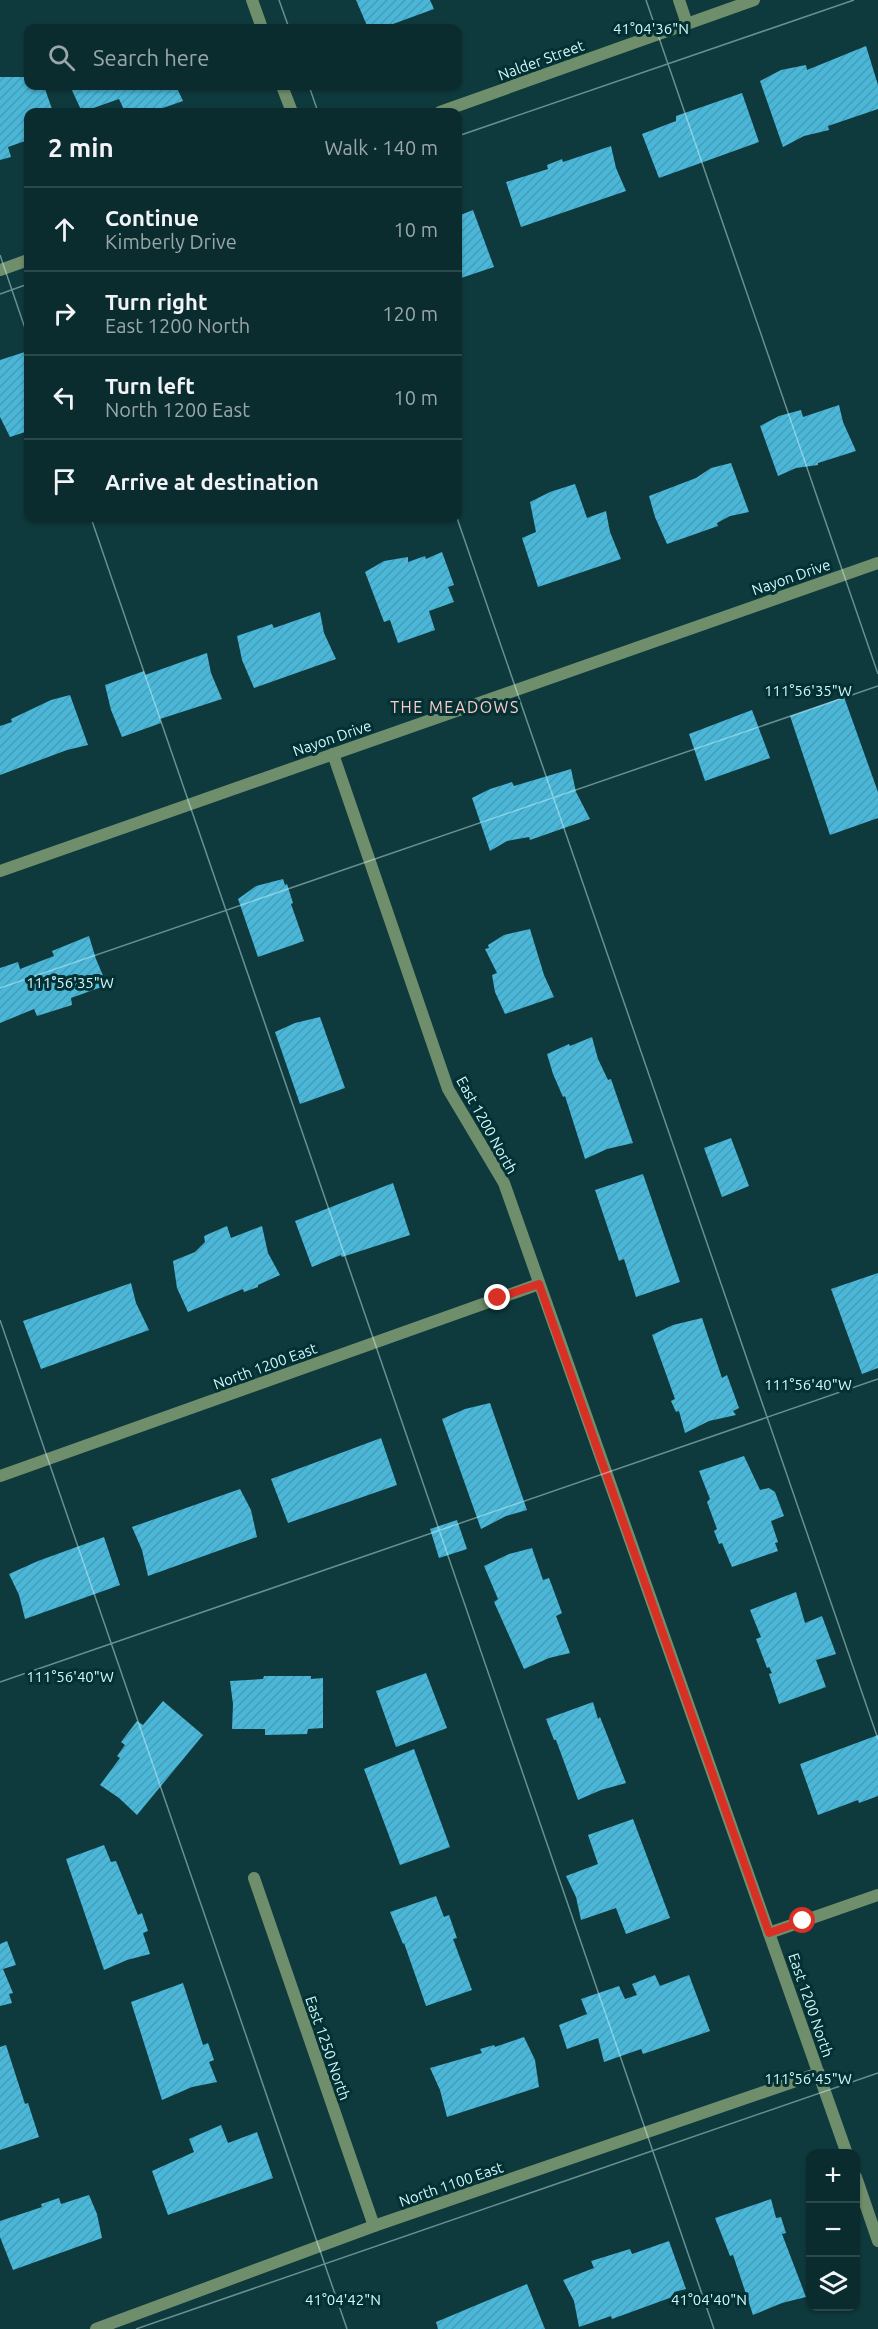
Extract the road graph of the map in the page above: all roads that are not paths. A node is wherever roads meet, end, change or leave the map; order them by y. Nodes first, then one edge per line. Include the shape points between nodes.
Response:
1 (252, 0) edge
2 (679, 0) edge
3 (754, 0) edge
4 (261, 24) edge
5 (687, 24) junction
6 (284, 90) edge
7 (290, 108) edge
8 (451, 108) edge
9 (24, 261) edge
10 (0, 270) edge
11 (878, 563) edge
12 (333, 754) junction
13 (0, 871) edge
14 (539, 1284) junction
15 (0, 1476) edge
16 (254, 1878) dead end
17 (878, 1895) edge
18 (769, 1933) junction
19 (819, 2073) junction
20 (845, 2149) edge
21 (860, 2191) edge
22 (374, 2226) junction
23 (878, 2241) edge
24 (96, 2329) edge

1 - 4 street
2 - 5 street
3 - 5 street, Nalder Street
5 - 8 street, Nalder Street
6 - 7 street
9 - 10 street
11 - 12 street, Nayon Drive
12 - 13 street, Nayon Drive
12 - 14 street, East 1200 North via 448,1089 504,1183
14 - 15 street, North 1200 East
14 - 18 street, East 1200 North
16 - 22 street, East 1250 North
17 - 18 street
18 - 19 street, East 1200 North
19 - 20 street, East 1200 North
19 - 22 street, North 1100 East
21 - 23 street
22 - 24 street, North 1100 East

